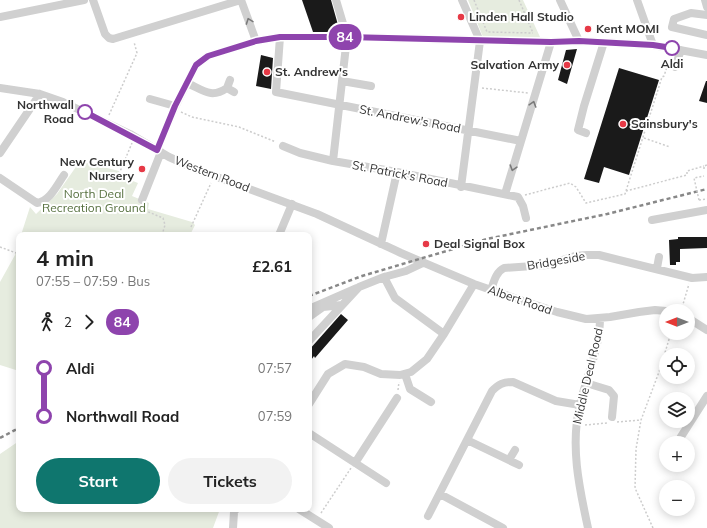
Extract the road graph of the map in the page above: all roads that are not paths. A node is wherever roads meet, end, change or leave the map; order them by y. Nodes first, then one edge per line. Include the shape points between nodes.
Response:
1 (84, 0) edge
2 (93, 0) edge
3 (241, 0) edge
4 (336, 0) edge
5 (462, 0) edge
6 (560, 0) edge
7 (637, 0) edge
8 (705, 0) edge
9 (707, 7) edge
10 (707, 15) edge
11 (0, 17) edge
12 (707, 35) edge
13 (280, 37) junction
14 (347, 37) junction
15 (256, 41) junction
16 (480, 41) junction
17 (579, 41) junction
18 (551, 42) junction
19 (604, 42) junction
20 (653, 45) junction
21 (680, 50) junction
22 (707, 56) edge
23 (672, 65) road end
24 (342, 81) junction
25 (187, 83) junction
26 (371, 86) dead end
27 (230, 87) dead end
28 (0, 88) edge
29 (40, 94) junction
30 (150, 99) dead end
31 (340, 105) junction
32 (174, 108) junction
33 (468, 131) junction
34 (586, 133) dead end
35 (522, 141) junction
36 (283, 146) road end
37 (159, 151) junction
38 (0, 153) edge
39 (334, 162) junction
40 (397, 172) junction
41 (64, 175) dead end
42 (0, 178) edge
43 (461, 186) junction
44 (505, 194) junction
45 (142, 200) road end
46 (292, 204) junction
47 (707, 210) edge
48 (526, 218) dead end
49 (652, 220) dead end
50 (281, 232) edge
51 (381, 244) junction
52 (659, 258) dead end
53 (423, 262) junction
54 (657, 268) junction
55 (384, 277) junction
56 (707, 277) edge
57 (474, 284) junction
58 (359, 287) junction
59 (491, 290) junction
60 (342, 305) junction
61 (312, 308) edge
62 (659, 310) edge
63 (312, 315) edge
64 (600, 318) junction
65 (695, 322) edge
66 (707, 330) edge
67 (444, 334) junction
68 (312, 336) edge
69 (402, 374) junction
70 (586, 383) junction
71 (707, 396) edge
72 (397, 398) road end
73 (312, 399) edge
74 (431, 402) dead end
75 (580, 404) junction
76 (612, 417) dead end
77 (312, 435) edge
78 (682, 436) edge
79 (467, 440) junction
80 (514, 450) dead end
81 (509, 460) junction
82 (355, 463) junction
83 (519, 465) dead end
84 (386, 482) dead end
85 (440, 494) junction
86 (234, 512) edge
87 (304, 512) edge
88 (428, 516) dead end
89 (233, 528) edge
90 (329, 528) edge
91 (503, 528) edge
92 (588, 528) edge

1 - 11 street
2 - 3 street via 105,34 113,38
15 -> 3 street
4 - 14 street
5 - 16 street
6 - 17 street
7 - 20 street
8 - 9 street
10 - 12 street via 691,13 674,19 672,27
13 - 14 street
13 - 15 street
13 - 31 street, St. Andrew's Road via 276,92
14 - 16 street
14 - 24 street
15 - 25 street via 208,56 196,65
16 - 18 street
16 - 33 street
17 - 18 street
17 - 19 street
35 -> 18 street
19 - 20 street
19 - 34 street via 578,130
20 - 21 street
21 - 22 street
21 - 23 street
24 - 26 street
24 - 31 street
25 - 27 street via 212,94
25 - 32 street
28 - 29 street, Western Road
29 - 37 street, Western Road via 106,122
29 - 38 street
30 - 32 street
31 - 33 street, St. Andrew's Road
31 - 39 street
32 - 37 street
33 - 35 street, St. Andrew's Road
33 - 43 street
35 -> 44 street
36 - 39 street, St. Patrick's Road
37 - 45 street
37 - 46 street, Western Road
39 - 40 street, St. Patrick's Road
40 - 43 street, St. Patrick's Road
40 - 51 street
41 - 42 street via 51,194 37,203
43 - 44 street, St. Patrick's Road
44 - 48 street, St. Patrick's Road via 518,198
46 - 50 street
46 - 51 street, Western Road
47 - 49 street
51 - 53 street, Albert Road
52 - 54 street
53 - 55 street via 406,271
53 - 57 street, Albert Road
54 - 56 street, Bridgeside via 692,278
54 - 59 street, Bridgeside via 599,255 575,256 547,265 504,268 495,277
55 - 58 street
55 - 67 street via 395,298
57 - 59 street, Albert Road
57 - 67 street
58 - 60 street
58 - 61 street
59 - 64 street, Albert Road via 573,316 586,319
60 - 63 street via 323,307
60 - 68 street
62 - 64 street, Albert Road
64 - 70 street, Middle Deal Road via 600,332
65 - 66 street
67 - 69 street via 427,359 411,372
69 - 73 street via 381,374 364,367 345,364 328,374
69 - 74 street via 410,389
70 - 75 street, Middle Deal Road
70 - 76 street via 609,390 614,396
71 - 78 street
72 - 82 street
75 - 79 street via 556,401 513,382 499,384 492,391
75 - 92 street, Middle Deal Road via 576,426 576,464
77 - 82 street
79 - 81 street
79 - 85 street
80 - 81 street
81 - 83 street
82 - 84 street
85 - 88 street
85 - 91 street
86 - 89 street
87 - 90 street

